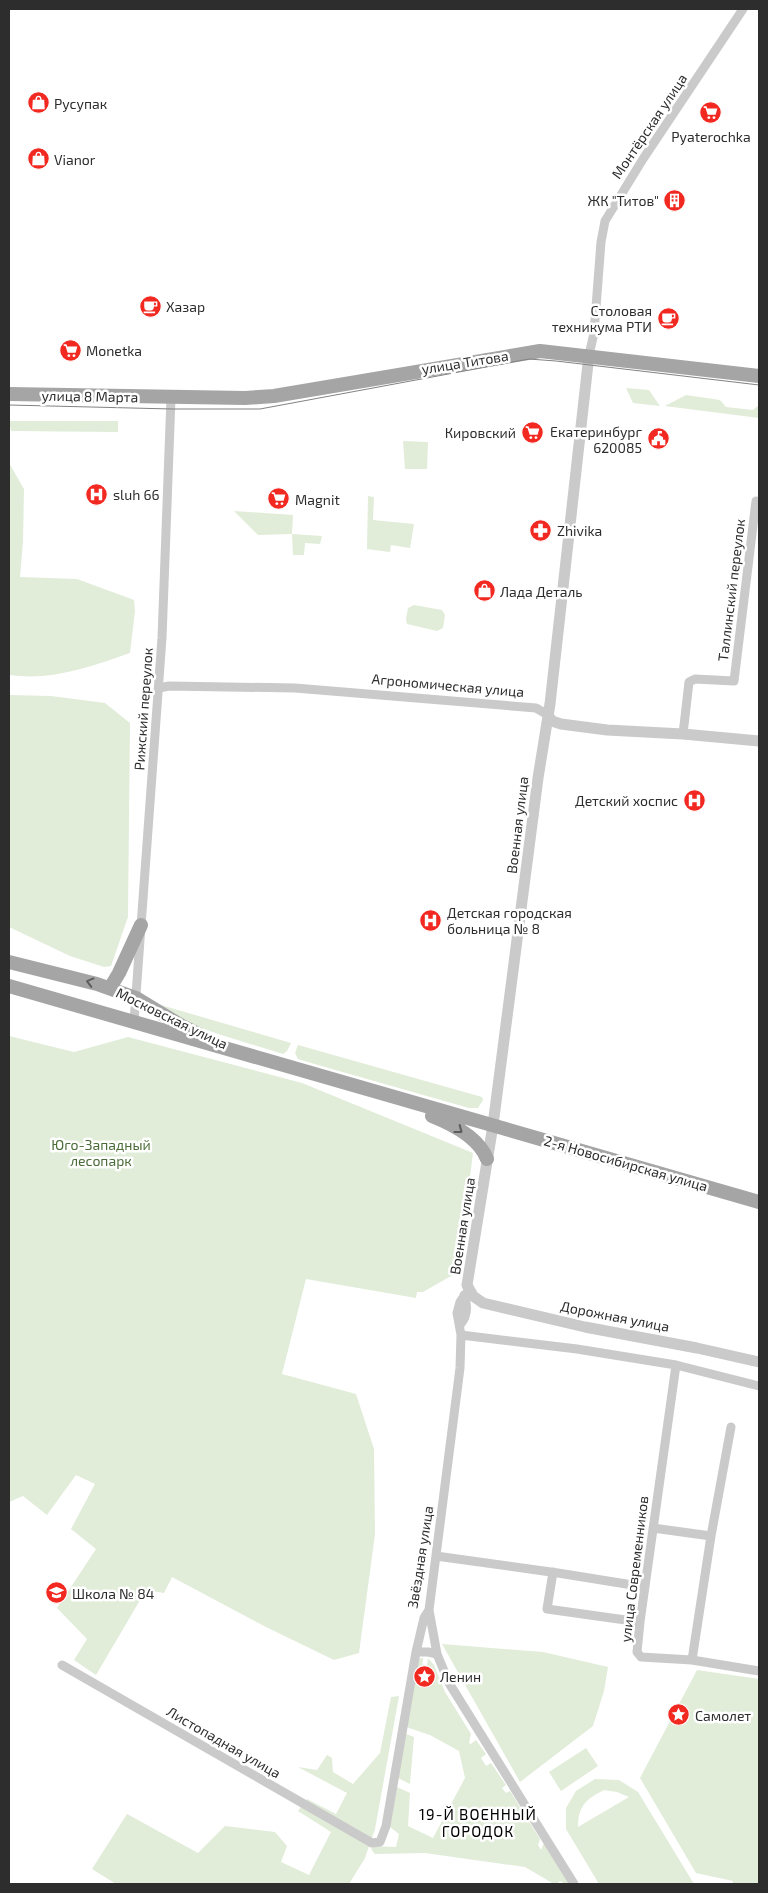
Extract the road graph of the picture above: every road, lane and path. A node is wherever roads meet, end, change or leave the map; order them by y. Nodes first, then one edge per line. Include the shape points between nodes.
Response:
1 (743, 9) edge
2 (589, 355) junction
3 (759, 376) edge
4 (9, 394) edge
5 (172, 398) junction
6 (756, 501) dead end
7 (159, 688) junction
8 (548, 715) junction
9 (683, 734) junction
10 (759, 741) edge
11 (142, 925) junction
12 (9, 962) edge
13 (9, 986) edge
14 (110, 988) junction
15 (136, 998) junction
16 (134, 1022) junction
17 (247, 1054) junction
18 (401, 1099) junction
19 (493, 1125) junction
20 (488, 1159) junction
21 (759, 1202) edge
22 (466, 1293) junction
23 (462, 1313) joint
24 (462, 1335) junction
25 (759, 1362) edge
26 (676, 1365) junction
27 (759, 1386) edge
28 (731, 1427) dead end
29 (653, 1528) junction
30 (710, 1536) junction
31 (436, 1556) junction
32 (553, 1572) junction
33 (646, 1587) junction
34 (429, 1610) junction
35 (640, 1622) junction
36 (416, 1652) junction
37 (437, 1654) junction
38 (692, 1660) junction
39 (62, 1665) dead end
40 (759, 1671) edge
41 (372, 1843) joint
42 (574, 1884) edge

1 - 2 street, Монтёрская улица via 605,221
2 - 3 main road, улица Титова
2 - 5 main road, улица Титова via 540,351 274,396
2 - 8 street, Военная улица
4 - 5 main road, улица 8 Марта
5 - 7 street, Рижский переулок
6 - 9 street, Таллинский переулок via 734,682 695,679 689,682
7 - 8 street, Агрономическая улица via 331,690 536,708
7 - 11 street, Рижский переулок
8 - 9 street, Агрономическая улица via 552,721 561,724
8 - 19 street, Военная улица
9 - 10 street, Агрономическая улица
11 - 14 main road
11 - 15 street, Рижский переулок
14 -> 12 main road, Московская улица
13 - 16 main road, Московская улица
14 - 15 main road, Московская улица
15 - 16 street, Рижский переулок
15 - 17 main road, Московская улица via 182,1026
16 - 17 main road, Московская улица
17 - 18 main road, Московская улица
18 - 19 main road, Московская улица
18 -> 20 main road via 409,1106 449,1122 480,1146
19 - 20 street, Военная улица
19 - 21 main road, 2-я Новосибирская улица
20 - 22 street, Военная улица
22 - 23 street, Военная улица via 467,1303
22 - 25 street, Дорожная улица via 483,1302 585,1327
23 - 24 street, Звёздная улица via 457,1319
24 - 26 street via 568,1347
24 - 31 street, Звёздная улица
26 - 27 street
26 - 29 street, улица Современников
28 - 30 street
29 - 30 street
29 - 33 street, улица Современников
30 - 38 street
31 - 32 street
31 - 34 street, Звёздная улица
32 - 33 street
32 - 35 street via 547,1609
33 - 35 street, улица Современников
34 - 36 street, Звёздная улица
34 - 37 street
35 - 38 street, улица Современников via 637,1652 641,1657
36 - 37 street
36 - 41 street, Звёздная улица via 386,1826 380,1842
37 - 42 street via 454,1692
38 - 40 street, улица Современников
39 - 41 street, Листопадная улица

